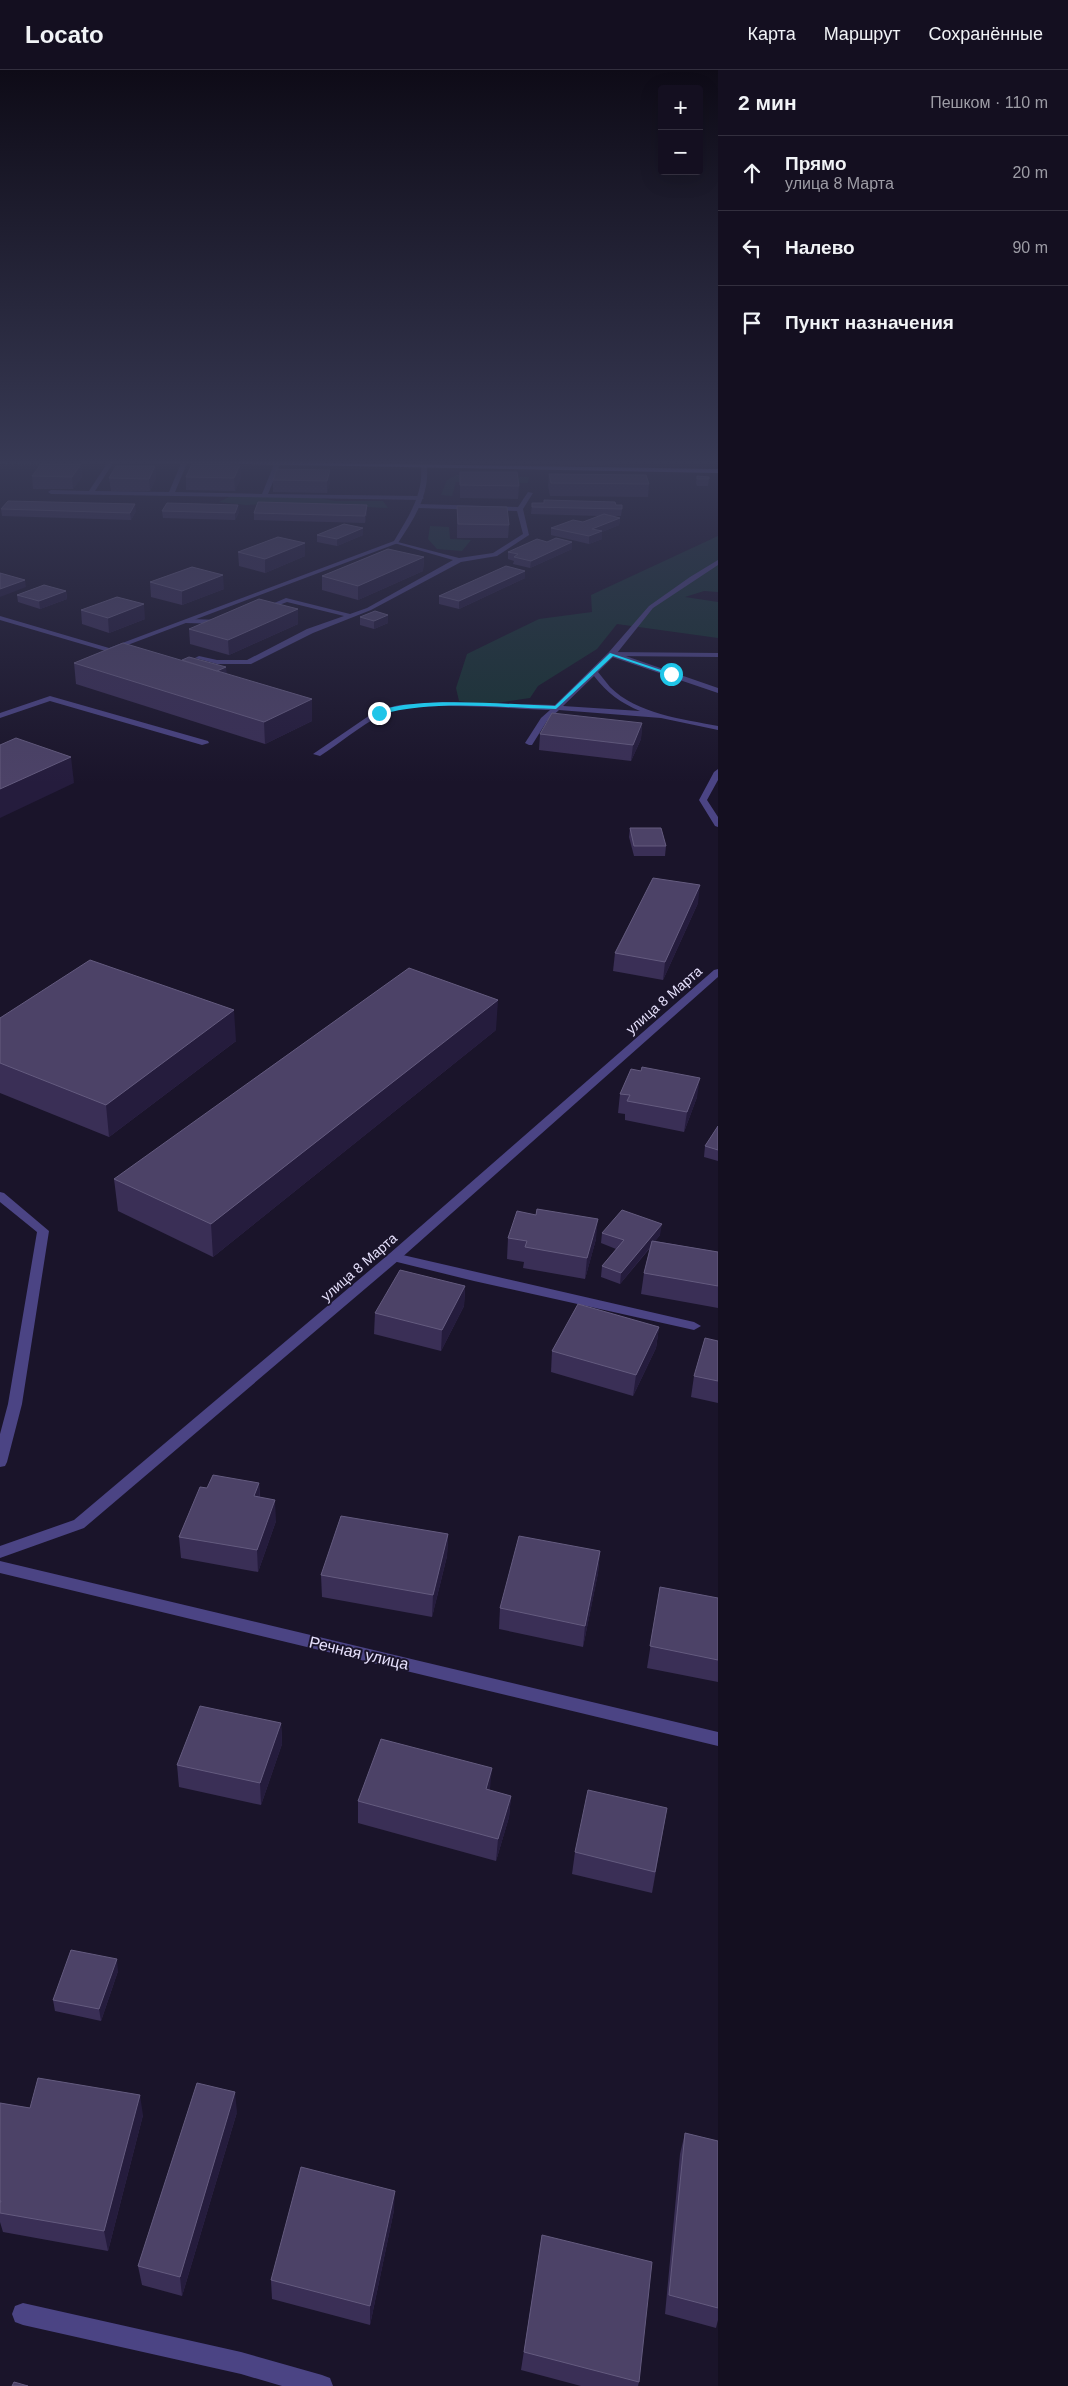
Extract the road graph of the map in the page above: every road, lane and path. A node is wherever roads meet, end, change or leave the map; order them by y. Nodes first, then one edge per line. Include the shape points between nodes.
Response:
1 (330, 567) edge
2 (446, 567) edge
3 (710, 567) edge
4 (252, 613) edge
5 (352, 616) junction
6 (0, 618) edge
7 (235, 619) edge
8 (188, 621) junction
9 (612, 654) junction
10 (718, 656) edge
11 (198, 658) edge
12 (593, 671) junction
13 (718, 691) edge
14 (556, 708) junction
15 (0, 716) edge
16 (663, 716) junction
17 (718, 728) edge
18 (205, 743) dead end
19 (529, 743) dead end
20 (317, 754) dead end
21 (718, 772) edge
22 (718, 824) edge
23 (718, 972) edge
24 (0, 1196) edge
25 (394, 1257) junction
26 (694, 1326) dead end
27 (0, 1462) edge
28 (0, 1552) edge
29 (0, 1567) edge
30 (718, 1739) edge
31 (23, 2314) dead end
32 (322, 2386) edge

1 - 8 street
2 - 5 street
3 - 9 street via 651,607
4 - 5 street via 286,600
5 - 11 street via 310,631 248,662
6 - 8 street via 109,650
7 - 8 street via 227,622
9 - 10 street
9 - 12 street
9 - 13 street
12 - 14 street
12 - 16 street via 609,689 632,704
14 - 16 street
14 - 19 street
14 - 20 street via 443,704 399,707 379,713
15 - 18 street via 50,698
16 - 17 street
21 - 22 street via 703,800
23 - 25 street, улица 8 Марта
24 - 27 street via 43,1231 15,1404
25 - 26 street
25 - 28 street, улица 8 Марта via 79,1524
29 - 30 street, Речная улица
31 - 32 street via 241,2363

